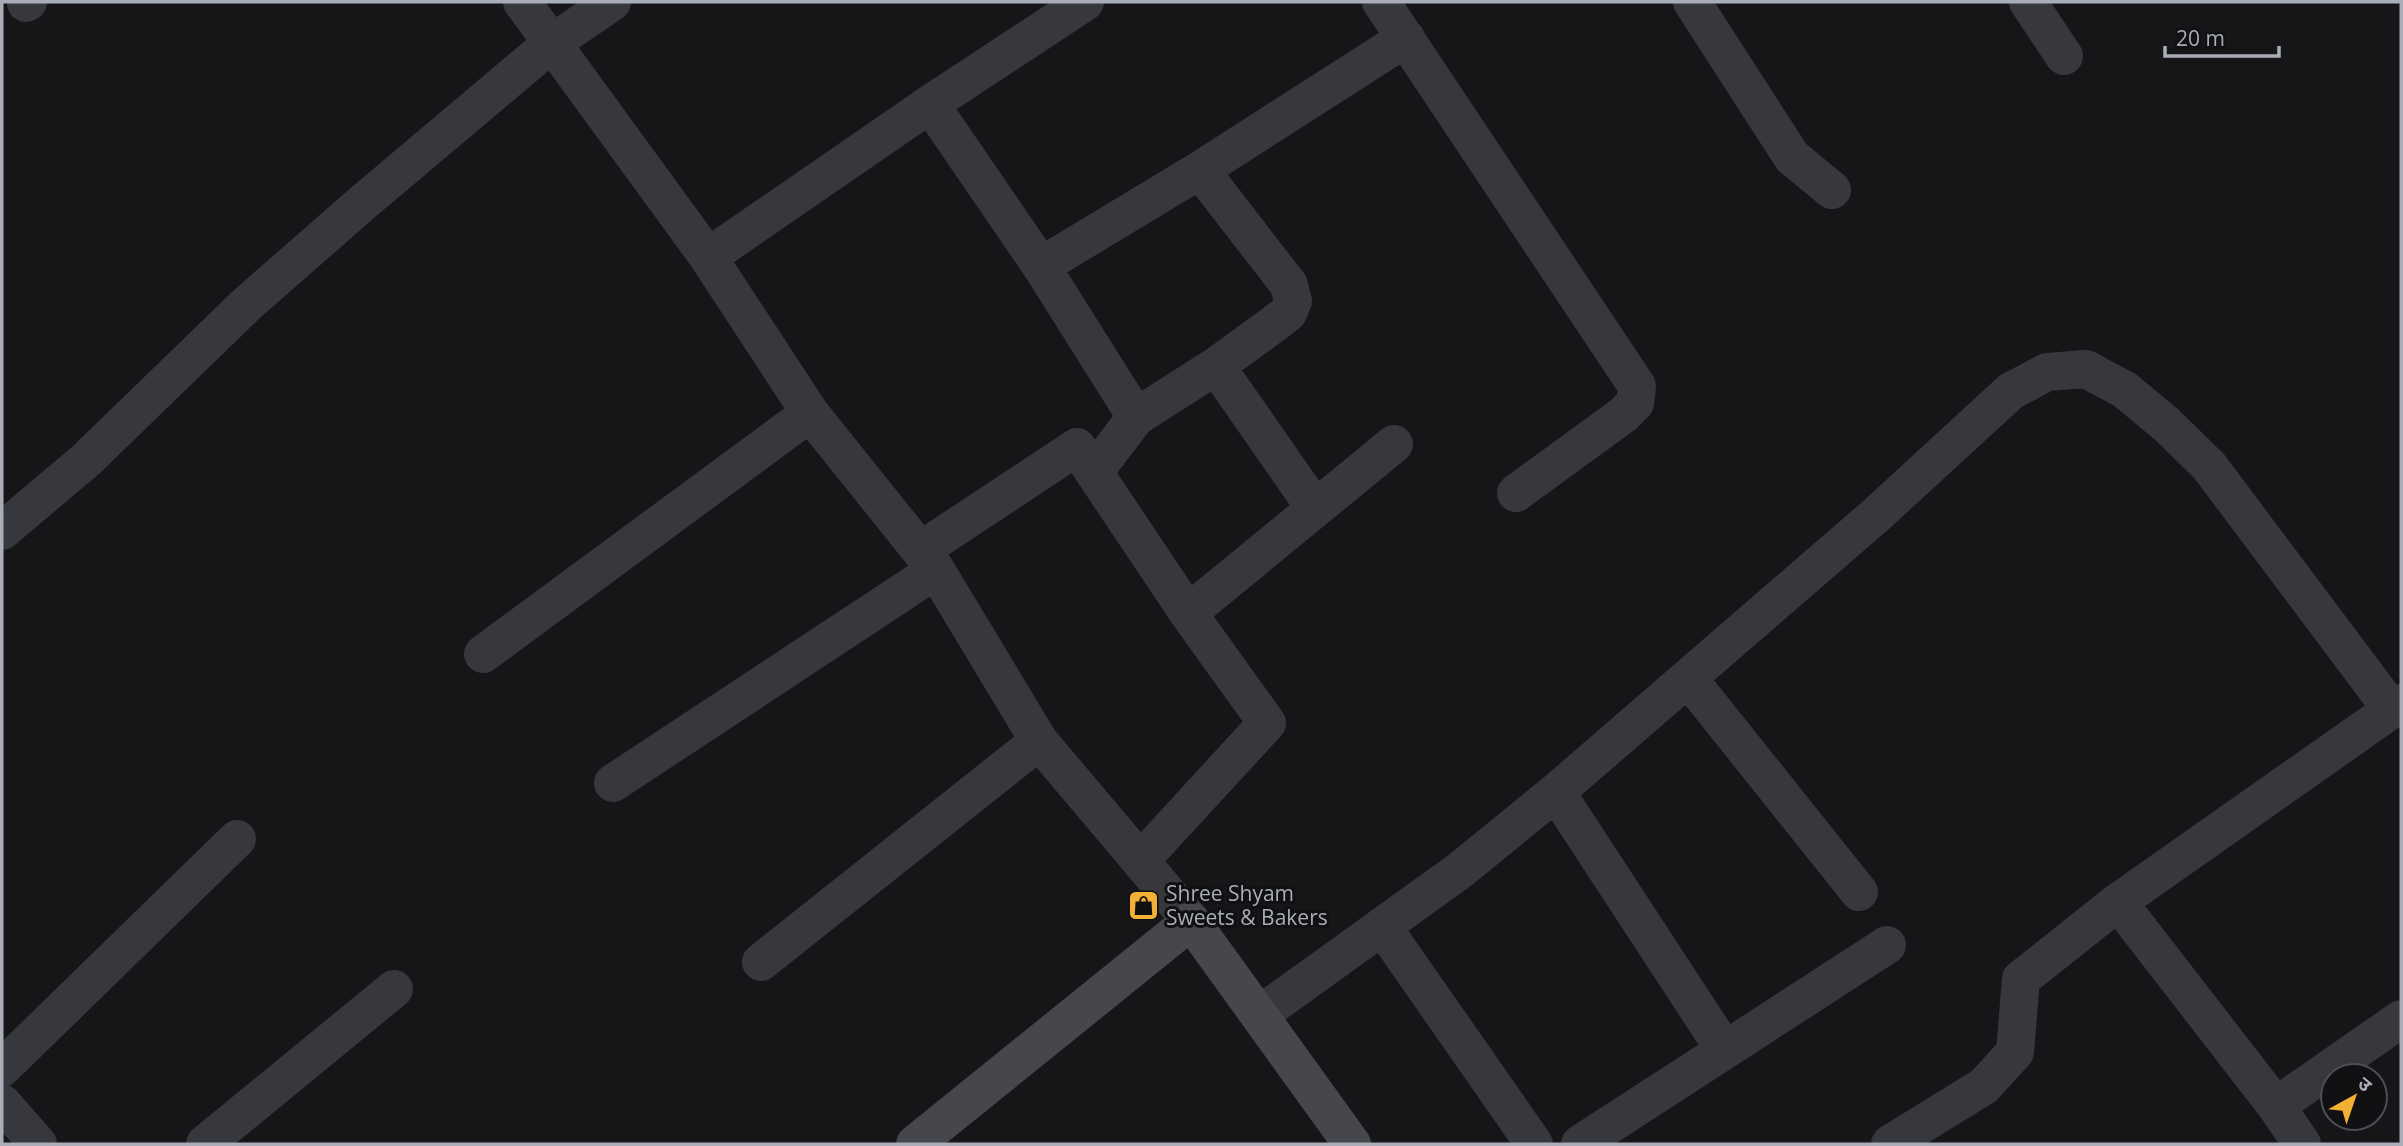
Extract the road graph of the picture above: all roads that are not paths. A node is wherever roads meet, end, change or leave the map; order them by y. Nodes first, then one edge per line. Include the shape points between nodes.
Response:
1 (522, 2) edge
2 (611, 2) edge
3 (1085, 2) edge
4 (1381, 2) edge
5 (1692, 2) edge
6 (2028, 2) edge
7 (1406, 38) junction
8 (552, 43) junction
9 (2064, 56) dead end
10 (930, 104) junction
11 (1200, 170) junction
12 (1832, 190) dead end
13 (708, 257) junction
14 (1041, 266) junction
15 (1216, 366) junction
16 (810, 413) junction
17 (1136, 417) junction
18 (1394, 444) dead end
19 (1094, 472) junction
20 (1516, 493) dead end
21 (1315, 508) junction
22 (2, 531) edge
23 (928, 560) junction
24 (1188, 613) junction
25 (483, 654) dead end
26 (1688, 678) junction
27 (2397, 707) edge
28 (1039, 741) junction
29 (613, 783) dead end
30 (1556, 792) junction
31 (237, 839) dead end
32 (1142, 859) junction
33 (1859, 892) dead end
34 (2118, 902) junction
35 (1191, 921) junction
36 (1382, 926) junction
37 (1887, 945) dead end
38 (761, 962) dead end
39 (394, 989) dead end
40 (1259, 1014) junction
41 (2401, 1019) edge
42 (1724, 1049) junction
43 (2, 1068) edge
44 (2, 1103) edge
45 (2276, 1106) junction
46 (38, 1144) edge
47 (205, 1144) edge
48 (915, 1144) edge
49 (1352, 1144) edge
50 (1534, 1144) edge
51 (1580, 1144) edge
52 (1890, 1144) edge
53 (2302, 1144) edge

1 - 8 street
2 - 8 street
3 - 10 street
4 - 7 street
5 - 12 street via 1792,157
6 - 9 street
7 - 11 street
7 - 20 street via 1637,386 1635,403 1623,415
8 - 13 street
8 - 22 street via 247,304 86,460
10 - 13 street
10 - 14 street
11 - 14 street
11 - 15 street via 1289,285 1293,301 1287,313
13 - 16 street
14 - 17 street
15 - 17 street
15 - 21 street
16 - 23 street
16 - 25 street
17 - 19 street
18 - 21 street
19 - 23 street via 1077,447
19 - 24 street
21 - 24 street
23 - 28 street
23 - 29 street
24 - 32 street via 1267,723
26 - 27 street via 2011,391 2047,372 2086,369 2125,390 2209,466
26 - 30 street
26 - 33 street
27 - 34 street
28 - 32 street
28 - 38 street
30 - 36 street
30 - 42 street
31 - 43 street
32 - 35 street
34 - 45 street
34 - 52 street via 2021,979 2015,1052 1984,1086
35 - 40 street
35 - 48 street
36 - 40 street
36 - 50 street
37 - 42 street
39 - 47 street
40 - 49 street
41 - 45 street
42 - 51 street
44 - 46 street
45 - 53 street

